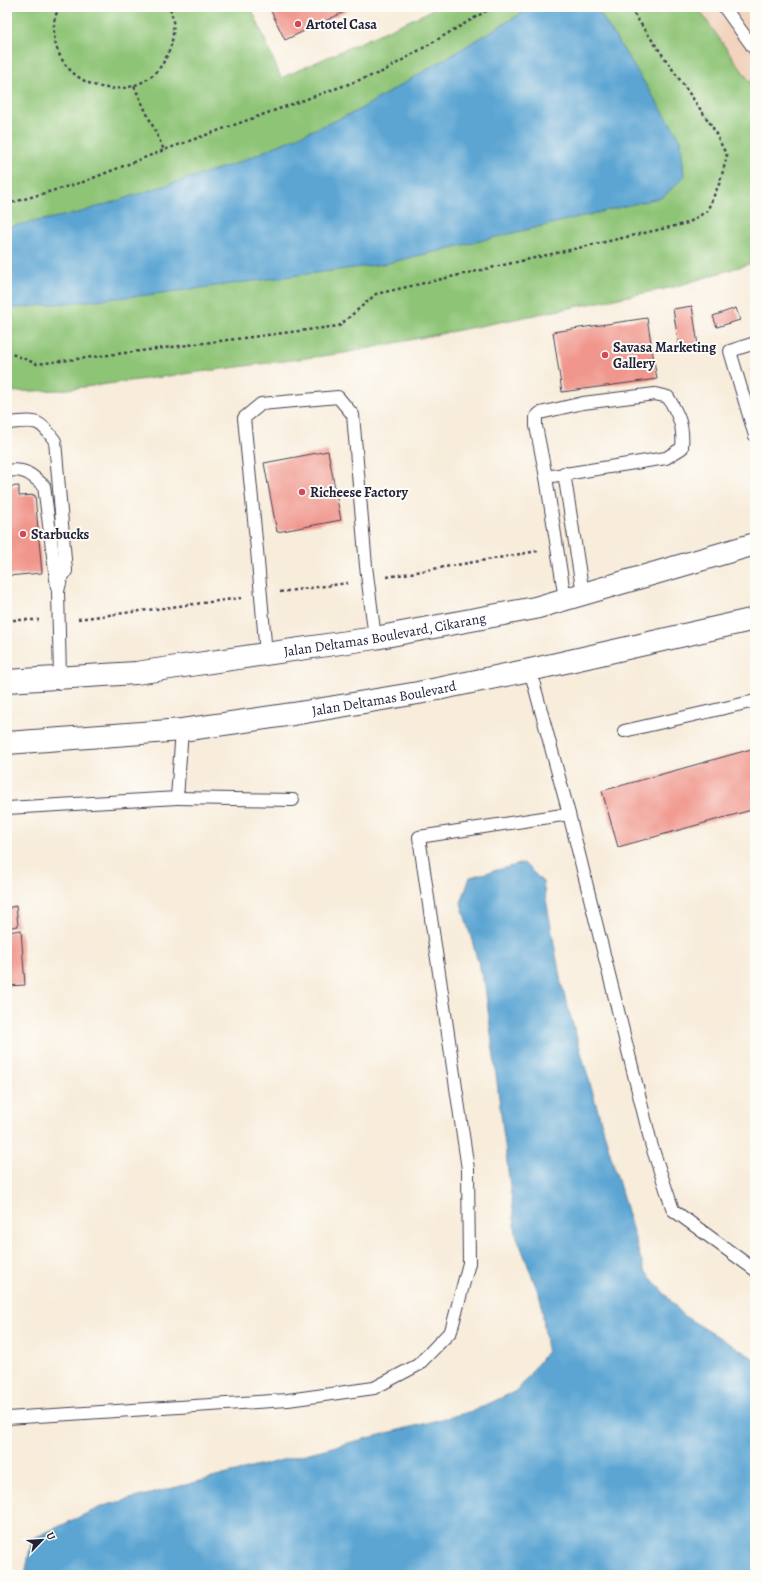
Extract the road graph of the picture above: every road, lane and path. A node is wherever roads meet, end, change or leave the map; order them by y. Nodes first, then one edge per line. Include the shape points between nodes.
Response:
1 (59, 7) edge
2 (168, 7) edge
3 (493, 7) edge
4 (629, 7) edge
5 (725, 7) edge
6 (755, 50) edge
7 (134, 86) junction
8 (164, 150) junction
9 (7, 204) edge
10 (755, 343) edge
11 (7, 352) edge
12 (7, 422) edge
13 (755, 436) edge
14 (7, 471) edge
15 (564, 473) junction
16 (546, 477) junction
17 (755, 544) edge
18 (556, 548) junction
19 (367, 580) junction
20 (58, 591) junction
21 (261, 595) junction
22 (574, 597) junction
23 (755, 618) edge
24 (58, 619) junction
25 (7, 620) edge
26 (374, 638) junction
27 (266, 654) junction
28 (530, 670) junction
29 (60, 678) junction
30 (7, 681) edge
31 (755, 701) edge
32 (182, 730) junction
33 (624, 731) dead end
34 (7, 744) edge
35 (177, 798) junction
36 (293, 800) dead end
37 (7, 808) edge
38 (569, 814) junction
39 (755, 1270) edge
40 (7, 1418) edge

1 - 7 path via 54,24 57,48 68,69 88,84 110,90
2 - 7 path via 171,11 174,34 168,57 154,75
3 - 8 path via 382,72
4 - 11 path via 712,126 727,156 720,182 707,211 688,223 376,294 339,326 37,364
5 - 6 lane
7 - 8 path
8 - 9 path via 82,182
10 - 13 lane via 730,351
12 - 20 lane via 33,421 45,426 56,441 66,571
14 - 20 lane via 18,469 32,475 44,486
15 - 16 lane
15 - 16 lane via 666,458 682,448 683,432 678,415 668,397 655,394 583,403 540,413 536,417 536,426
15 - 22 lane
16 - 18 lane
17 - 22 street, Jalan Deltamas Boulevard, Cikarang
18 - 19 path
18 - 22 lane
19 - 21 path
19 - 21 lane via 353,415 338,397 261,404 244,418
19 - 26 lane
20 - 24 lane
21 - 24 path via 88,619
21 - 27 lane
22 - 26 street, Jalan Deltamas Boulevard, Cikarang via 535,608
23 - 28 street, Jalan Deltamas Boulevard
24 - 25 path
24 - 29 lane
26 - 27 street, Jalan Deltamas Boulevard, Cikarang
27 - 29 street, Jalan Deltamas Boulevard, Cikarang via 136,674
28 - 32 street, Jalan Deltamas Boulevard via 418,693
28 - 38 lane
29 - 30 street, Jalan Deltamas Boulevard, Cikarang
31 - 33 lane
32 - 34 street, Jalan Deltamas Boulevard
32 - 35 lane
35 - 36 lane
35 - 37 lane
38 - 39 lane via 652,1147 674,1210
38 - 40 lane via 419,837 468,1169 469,1263 451,1331 418,1365 374,1388 288,1400

